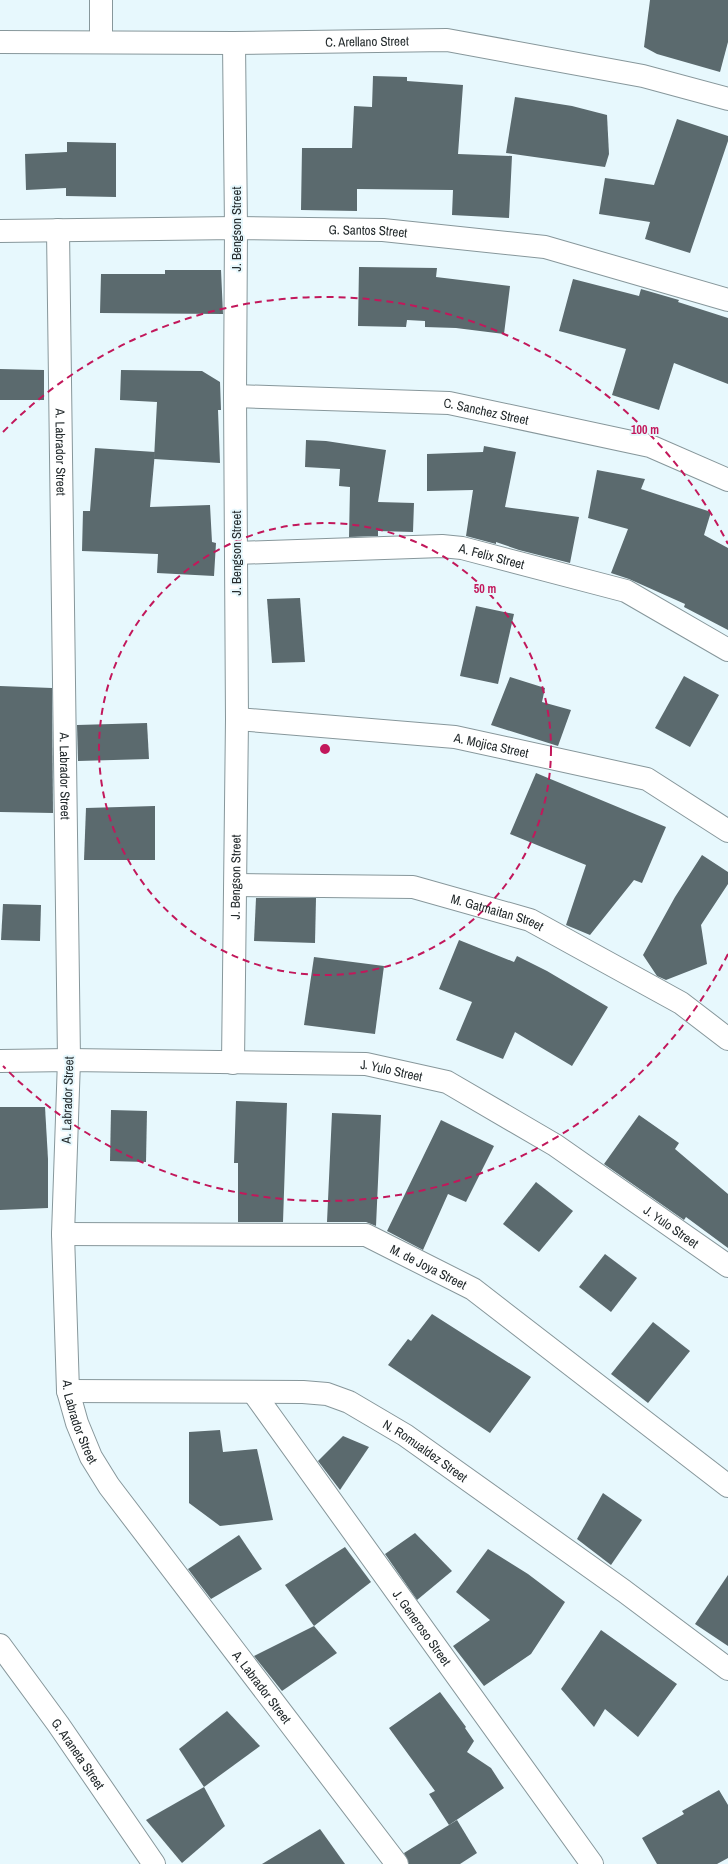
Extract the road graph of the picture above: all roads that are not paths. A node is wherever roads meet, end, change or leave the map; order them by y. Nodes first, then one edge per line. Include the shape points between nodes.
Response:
1 (102, 0) edge
2 (0, 42) edge
3 (101, 42) junction
4 (234, 42) junction
5 (728, 99) edge
6 (236, 228) junction
7 (58, 230) junction
8 (0, 231) edge
9 (728, 300) edge
10 (235, 396) junction
11 (728, 480) edge
12 (236, 553) junction
13 (728, 650) edge
14 (237, 719) junction
15 (728, 831) edge
16 (236, 885) junction
17 (728, 1039) edge
18 (69, 1060) junction
19 (0, 1061) edge
20 (233, 1063) junction
21 (63, 1234) junction
22 (728, 1266) edge
23 (68, 1391) junction
24 (253, 1392) junction
25 (728, 1486) edge
26 (0, 1645) edge
27 (728, 1669) edge
28 (154, 1864) edge
29 (397, 1864) edge
30 (592, 1864) edge

1 - 3 street
2 - 3 street, C. Arellano Street
3 - 4 street, C. Arellano Street
4 - 5 street, C. Arellano Street via 447,40 643,76
4 - 6 street, J. Bengson Street
6 - 7 street, G. Santos Street
6 - 9 street, G. Santos Street via 383,230 545,246
6 - 10 street, J. Bengson Street
7 - 8 street, G. Santos Street
7 - 18 street, A. Labrador Street
10 - 11 street, C. Sanchez Street via 449,403 650,446
10 - 12 street, J. Bengson Street
12 - 13 street, A. Felix Street via 442,546 462,548 626,591
12 - 14 street, J. Bengson Street
14 - 15 street, A. Mojica Street via 455,737 647,779
14 - 16 street, J. Bengson Street
16 - 17 street, M. Gatmaitan Street via 413,887 530,920 681,1003
16 - 20 street, J. Bengson Street
18 - 19 street, J. Yulo Street
18 - 20 street, J. Yulo Street
18 - 21 street, A. Labrador Street
20 - 22 street, J. Yulo Street via 366,1064 447,1082 556,1145
21 - 23 street, A. Labrador Street
21 - 25 street, M. de Joya Street via 366,1235 473,1289
23 - 24 street, N. Romualdez Street
23 - 29 street, A. Labrador Street via 77,1423 91,1457 109,1486
24 - 27 street, N. Romualdez Street via 327,1394 349,1402 405,1435 624,1591
24 - 30 street, J. Generoso Street
26 - 28 street, G. Araneta Street via 58,1724

